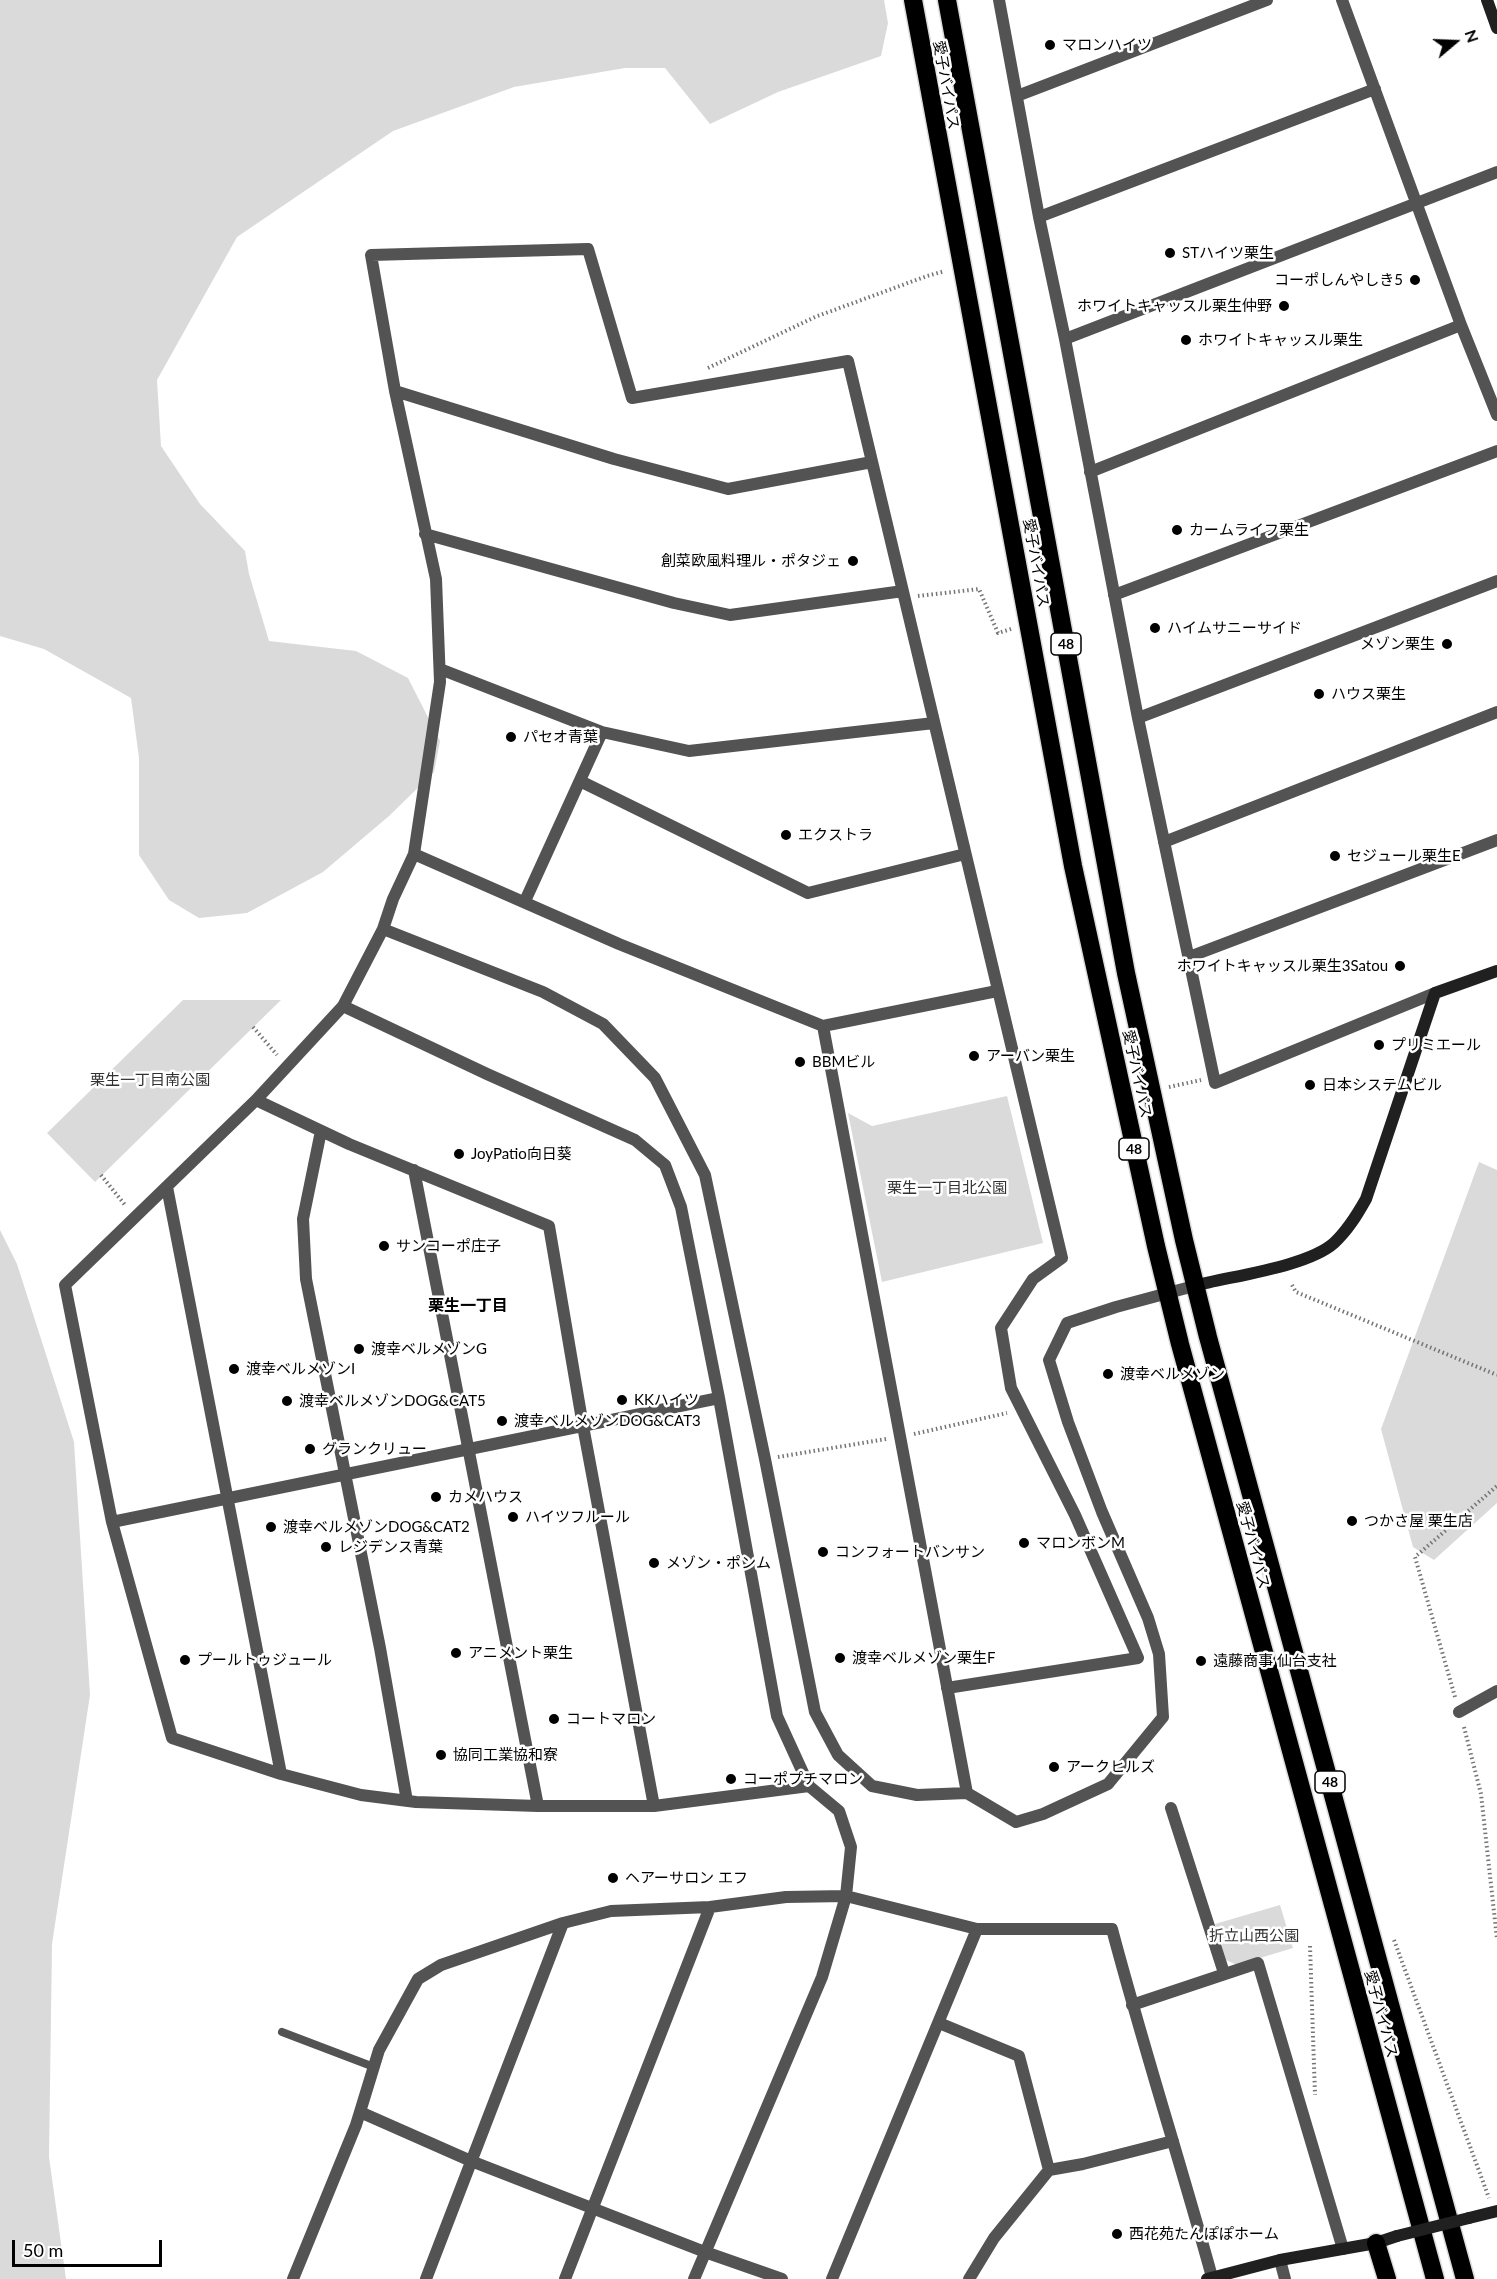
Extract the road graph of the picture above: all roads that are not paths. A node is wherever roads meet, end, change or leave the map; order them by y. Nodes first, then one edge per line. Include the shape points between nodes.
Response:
1 (913, 0) edge
2 (947, 0) edge
3 (999, 0) edge
4 (1267, 0) edge
5 (1342, 0) edge
6 (1487, 0) edge
7 (1497, 28) edge
8 (1375, 89) junction
9 (1017, 96) junction
10 (1497, 172) edge
11 (1416, 204) junction
12 (1039, 217) junction
13 (1461, 325) junction
14 (1065, 339) junction
15 (395, 391) junction
16 (1497, 415) edge
17 (1497, 451) edge
18 (872, 462) junction
19 (1090, 472) junction
20 (425, 534) junction
21 (1497, 581) edge
22 (903, 594) junction
23 (1114, 595) junction
24 (440, 669) junction
25 (1497, 712) edge
26 (1138, 718) junction
27 (934, 723) junction
28 (602, 732) junction
29 (580, 781) junction
30 (1497, 840) edge
31 (1164, 842) junction
32 (414, 854) junction
33 (965, 854) junction
34 (525, 901) junction
35 (383, 929) junction
36 (1189, 957) junction
37 (1497, 971) edge
38 (997, 991) junction
39 (1435, 993) junction
40 (343, 1006) junction
41 (823, 1026) junction
42 (256, 1100) junction
43 (321, 1131) junction
44 (414, 1170) junction
45 (167, 1187) junction
46 (1194, 1286) junction
47 (1167, 1293) junction
48 (719, 1398) junction
49 (583, 1426) junction
50 (468, 1449) junction
51 (345, 1474) junction
52 (227, 1498) junction
53 (112, 1522) junction
54 (947, 1688) junction
55 (1497, 1691) edge
56 (1459, 1712) dead end
57 (281, 1774) junction
58 (809, 1786) junction
59 (967, 1793) junction
60 (406, 1801) junction
61 (538, 1806) junction
62 (654, 1806) junction
63 (1171, 1808) dead end
64 (846, 1896) junction
65 (710, 1907) junction
66 (563, 1923) junction
67 (977, 1929) junction
68 (1224, 1973) junction
69 (1132, 2005) junction
70 (939, 2023) junction
71 (282, 2032) dead end
72 (374, 2067) junction
73 (360, 2112) junction
74 (1173, 2141) junction
75 (471, 2161) junction
76 (1049, 2170) junction
77 (595, 2207) junction
78 (1495, 2212) edge
79 (1376, 2243) junction
80 (1343, 2249) junction
81 (705, 2252) junction
82 (1280, 2260) junction
83 (1210, 2278) edge
84 (293, 2279) edge
85 (426, 2279) edge
86 (566, 2279) edge
87 (694, 2279) edge
88 (782, 2279) edge
89 (832, 2279) edge
90 (969, 2279) edge
91 (1285, 2279) edge
92 (1387, 2279) edge
93 (1434, 2279) edge
94 (1465, 2279) edge

1 - 47 highway, 愛子バイパス / 48 via 1074,866
2 - 46 highway, 愛子バイパス / 48 via 1126,973
3 - 9 street
4 - 9 street
5 - 8 street
6 - 7 street
8 - 11 street
8 - 12 street
9 - 12 street
10 - 11 street
11 - 13 street
11 - 14 street
12 - 14 street
13 - 16 street
13 - 19 street
14 - 19 street
15 - 18 street via 614,459 728,489
15 - 18 street via 371,255 588,249 632,398 848,361
15 - 20 street
17 - 23 street
18 - 22 street
19 - 23 street
20 - 22 street via 730,615
20 - 24 street via 436,579
21 - 26 street
22 - 27 street
23 - 26 street
24 - 28 street
24 - 32 street
25 - 31 street
26 - 31 street
27 - 28 street via 689,751
27 - 33 street
28 - 29 street
29 - 33 street via 808,893
29 - 34 street
30 - 36 street
31 - 36 street
32 - 34 street
32 - 35 street
33 - 38 street
34 - 41 street
35 - 40 street
35 - 59 street via 543,992 603,1024 655,1078 705,1175 815,1712 838,1755 872,1786 917,1795
36 - 39 street via 1215,1083
37 - 39 street
38 - 41 street
38 - 54 street via 1062,1258 1033,1280 1001,1328 1011,1388 1075,1515 1138,1658
39 - 46 street via 1366,1199 1352,1224 1313,1257
40 - 42 street
40 - 48 street via 635,1140 665,1165 681,1207
41 - 54 street
42 - 43 street
42 - 45 street
43 - 44 street
43 - 51 street via 303,1219 306,1280
44 - 49 street via 549,1226
44 - 50 street
45 - 52 street
45 - 53 street via 65,1285
46 - 47 street
46 - 94 highway, 愛子バイパス / 48
47 - 59 street via 1067,1323 1049,1360 1102,1512 1148,1618 1159,1654 1163,1717 1108,1785 1043,1814 1016,1822
47 - 93 highway, 愛子バイパス / 48
48 - 49 street
48 - 58 street via 777,1716
49 - 50 street
49 - 62 street
50 - 51 street
50 - 61 street
51 - 52 street
51 - 60 street
52 - 53 street
52 - 57 street
53 - 57 street via 172,1738
54 - 59 street
55 - 56 street
57 - 60 street via 361,1796
58 - 62 street
58 - 64 street via 839,1811 851,1847
60 - 61 street
61 - 62 street
63 - 68 street
64 - 65 street via 786,1897
64 - 67 street
64 - 81 street via 822,1977
65 - 66 street via 611,1911
65 - 77 street
66 - 72 street via 441,1965 418,1978 379,2050
66 - 75 street
67 - 69 street via 1112,1929
67 - 70 street
68 - 69 street
68 - 80 street via 1258,1963
69 - 74 street
70 - 76 street via 1019,2056
70 - 89 street
71 - 72 lane
72 - 73 street
73 - 75 street
73 - 84 street
74 - 76 street
74 - 83 street
75 - 77 street
75 - 85 street
76 - 90 street via 994,2238
77 - 81 street
77 - 86 street
78 - 79 street, bridge
79 - 80 street
79 - 92 highway
80 - 82 street
81 - 87 street
81 - 88 street
82 - 83 street
82 - 91 street

